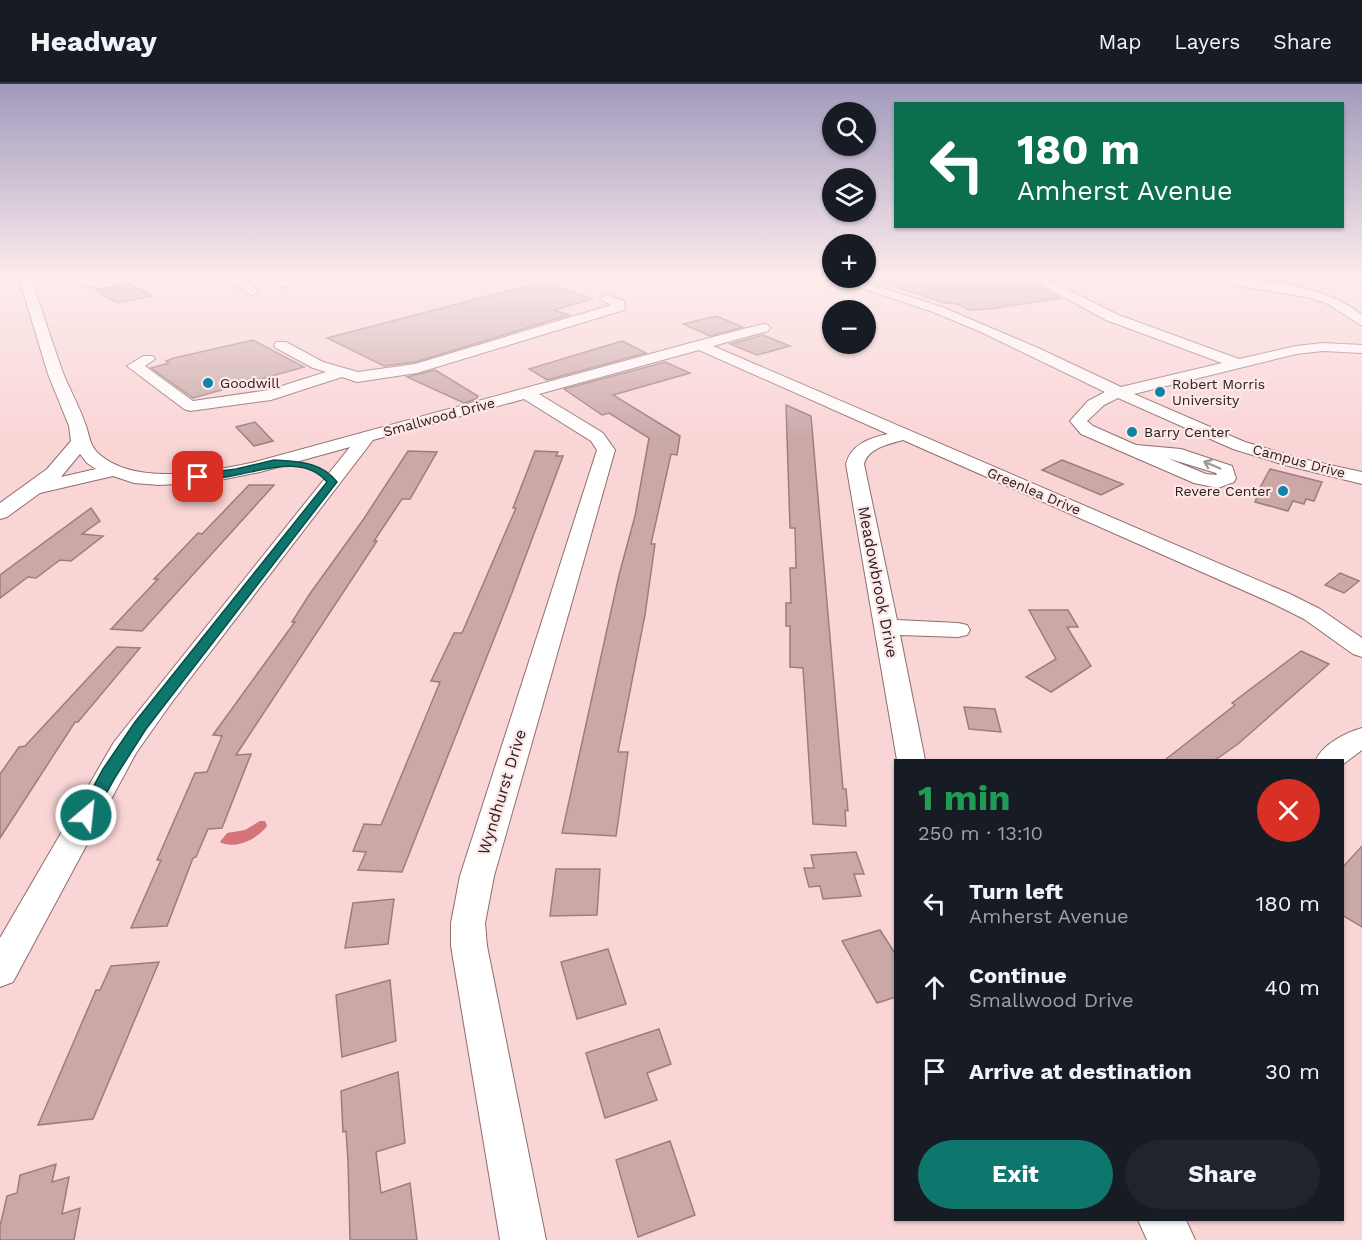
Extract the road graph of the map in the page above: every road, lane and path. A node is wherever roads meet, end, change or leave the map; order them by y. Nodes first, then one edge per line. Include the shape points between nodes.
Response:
1 (42, 332) edge
2 (538, 332) edge
3 (748, 332) edge
4 (993, 332) edge
5 (1152, 332) edge
6 (281, 345) dead end
7 (699, 345) junction
8 (1362, 349) edge
9 (148, 359) dead end
10 (1238, 364) junction
11 (342, 372) junction
12 (1122, 392) junction
13 (526, 393) junction
14 (904, 435) junction
15 (368, 437) junction
16 (80, 442) junction
17 (1134, 450) dead end
18 (274, 463) junction
19 (112, 471) junction
20 (1362, 478) edge
21 (332, 482) junction
22 (32, 490) junction
23 (0, 513) edge
24 (887, 627) junction
25 (958, 630) dead end
26 (1362, 649) edge
27 (1362, 738) edge
28 (910, 759) edge
29 (1331, 759) edge
30 (0, 971) edge
31 (1162, 1221) edge
32 (523, 1240) edge
33 (1172, 1240) edge

1 - 16 street via 78,426
2 - 11 street via 417,368 357,377
3 - 7 street, Smallwood Drive
4 - 12 street, Campus Drive
5 - 10 street
6 - 11 street via 318,365
7 - 13 street, Smallwood Drive
7 - 14 street, Greenlea Drive
8 - 10 street via 1310,348
9 - 11 street via 135,366 190,406 271,395
10 - 12 street
12 - 17 street via 1101,398 1078,421 1087,430
12 - 20 street, Campus Drive via 1249,449
13 - 15 street, Smallwood Drive
13 - 32 street, Wyndhurst Drive via 597,437 606,450 477,876 468,923
14 - 24 street, Meadowbrook Drive via 866,448 855,459
14 - 26 street, Greenlea Drive via 1282,599 1322,620
15 - 18 street, Smallwood Drive
15 - 21 street
16 - 19 street, Smallwood Drive via 93,460
16 - 22 street via 63,464
18 - 19 street, Smallwood Drive via 180,479 153,479
18 - 21 street via 312,467
19 - 22 street, Smallwood Drive
21 - 30 street via 124,749
22 - 23 street
24 - 25 street
24 - 28 street, Meadowbrook Drive
27 - 29 street
31 - 33 street

